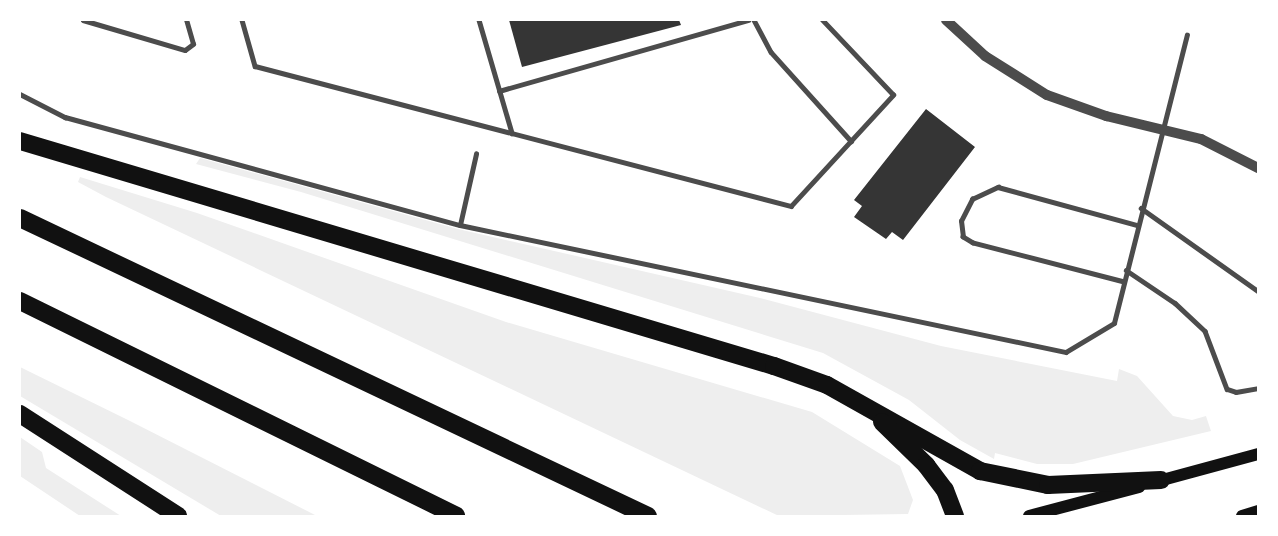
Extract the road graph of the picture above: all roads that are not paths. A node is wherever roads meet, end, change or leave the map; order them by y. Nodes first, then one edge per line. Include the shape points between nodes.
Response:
1 (83, 20) edge
2 (186, 20) edge
3 (242, 20) edge
4 (479, 20) edge
5 (748, 20) edge
6 (754, 20) edge
7 (822, 20) edge
8 (946, 20) edge
9 (1187, 35) dead end
10 (500, 91) junction
11 (20, 94) edge
12 (1166, 128) junction
13 (512, 133) junction
14 (20, 141) edge
15 (851, 141) junction
16 (476, 154) dead end
17 (1258, 168) edge
18 (1142, 208) junction
19 (20, 218) edge
20 (460, 225) junction
21 (1137, 225) junction
22 (1126, 270) junction
23 (1124, 282) junction
24 (1258, 291) edge
25 (20, 301) edge
26 (1258, 388) edge
27 (870, 410) junction
28 (20, 414) edge
29 (1258, 454) edge
30 (1161, 480) junction
31 (1258, 512) edge
32 (178, 516) edge
33 (456, 516) edge
34 (648, 516) edge
35 (955, 516) edge
36 (1029, 516) edge
37 (1242, 516) edge

1 - 2 lane via 185,50 193,44
3 - 13 lane via 255,66
4 - 10 lane
5 - 10 lane
6 - 15 lane via 771,52
7 - 15 lane via 894,95
8 - 12 street via 985,56 1047,95 1106,116
9 - 12 lane
10 - 13 lane
11 - 20 lane via 64,117
12 - 17 street via 1201,139
12 - 18 lane
13 - 15 lane via 791,206
14 - 27 highway via 774,366 826,385
16 - 20 lane
18 - 21 lane
18 - 24 lane
19 - 34 highway
20 - 23 lane via 1066,352 1114,323
21 - 22 lane
21 - 23 lane via 998,187 972,199 961,221 963,237 973,243
22 - 23 lane
22 - 26 lane via 1175,303 1205,331 1227,389 1236,392
25 - 33 highway
27 - 30 highway via 980,471 1013,480 1048,485
27 - 35 highway via 926,465 945,490
28 - 32 highway
29 - 30 main road
30 - 36 main road
31 - 37 main road

